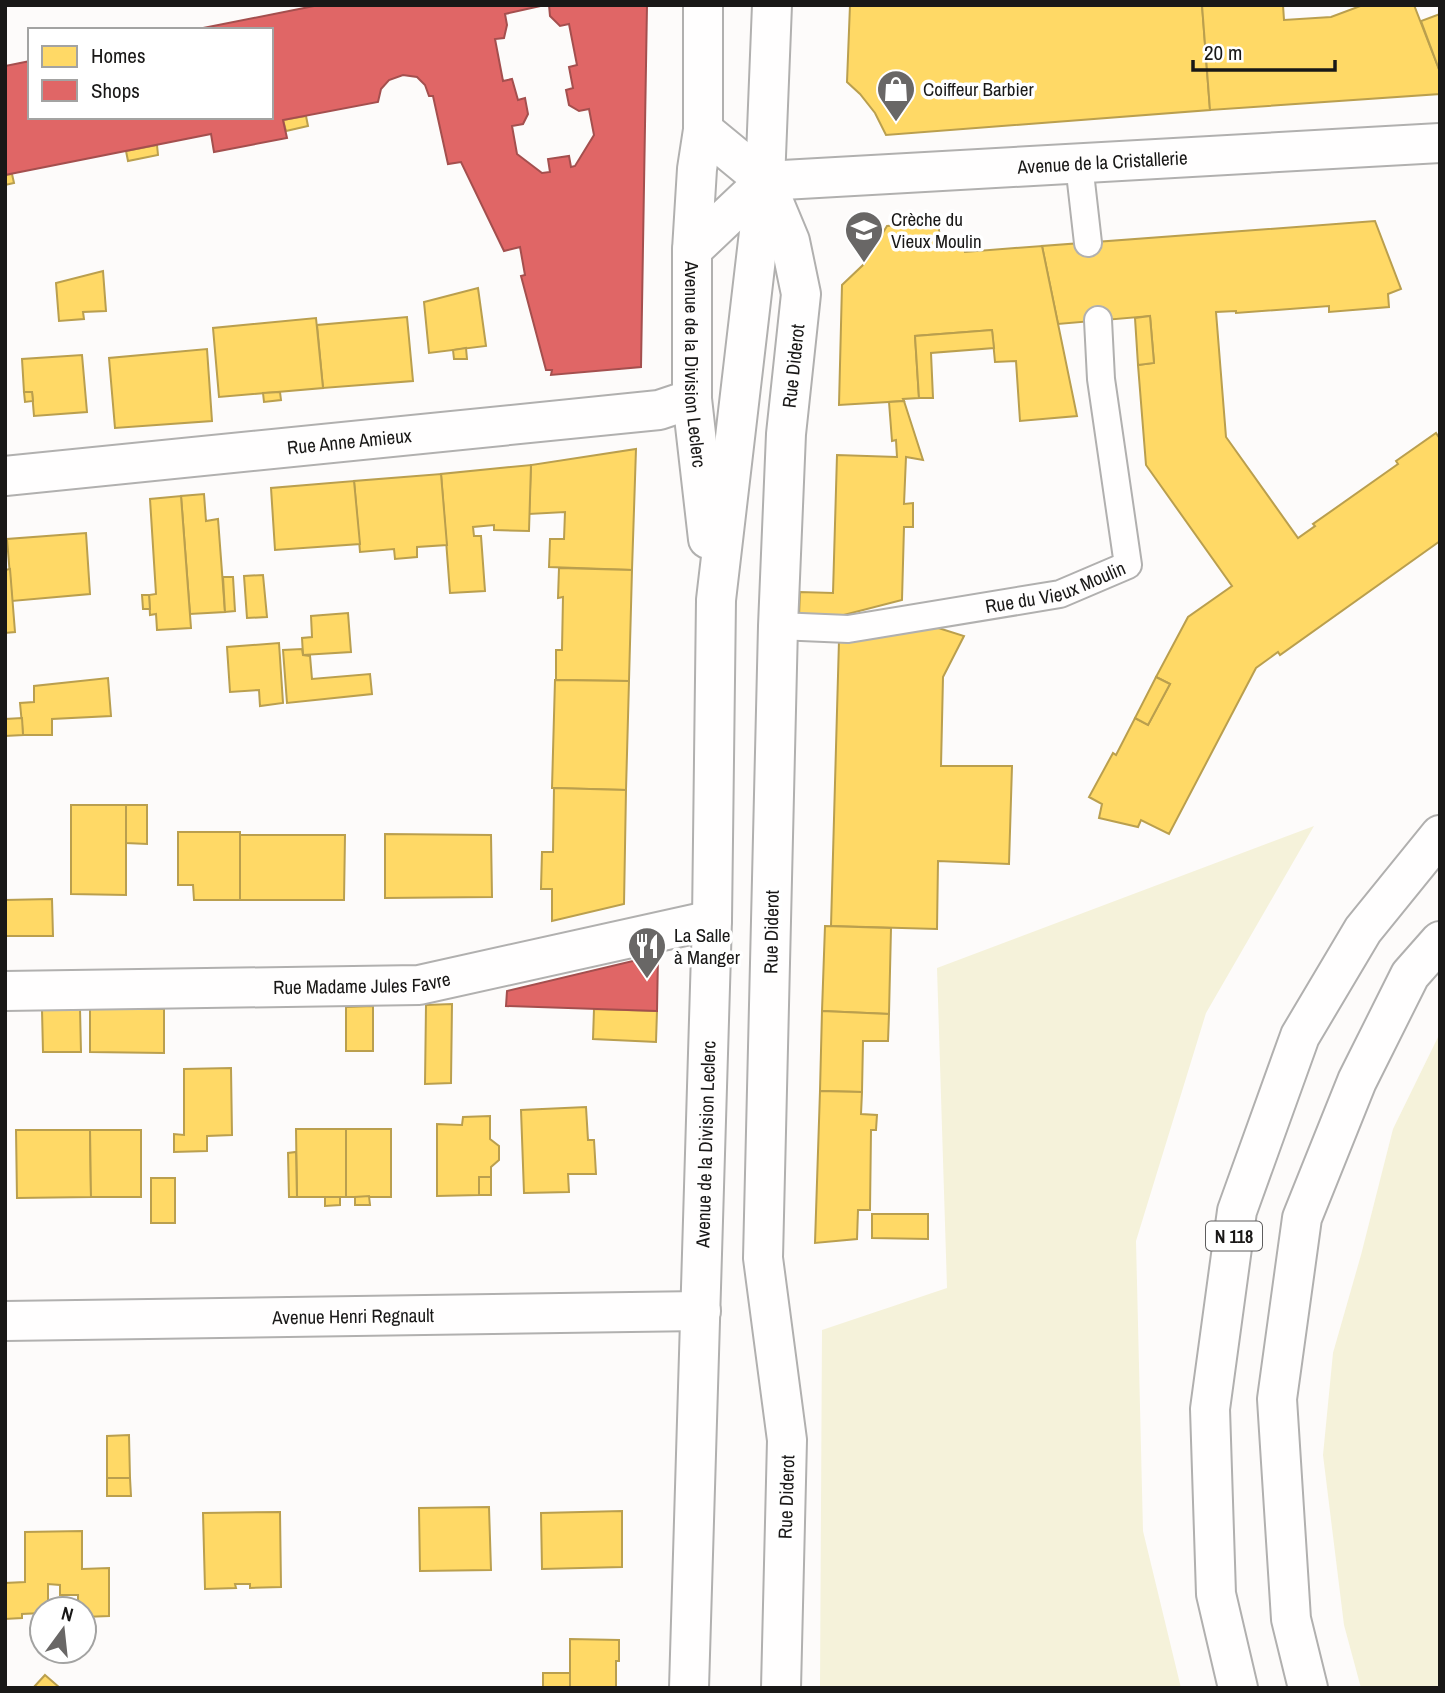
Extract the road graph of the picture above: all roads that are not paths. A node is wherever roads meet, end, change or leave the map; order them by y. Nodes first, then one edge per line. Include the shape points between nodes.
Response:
1 (703, 5) edge
2 (772, 5) edge
3 (703, 130) junction
4 (1440, 143) edge
5 (1079, 164) junction
6 (765, 181) junction
7 (1088, 243) dead end
8 (692, 250) junction
9 (1098, 320) dead end
10 (692, 399) junction
11 (5, 475) edge
12 (716, 600) junction
13 (778, 626) junction
14 (1440, 835) edge
15 (712, 920) junction
16 (1440, 941) edge
17 (5, 991) edge
18 (701, 1311) junction
19 (5, 1321) edge
20 (689, 1688) edge
21 (781, 1688) edge
22 (1238, 1688) edge
23 (1308, 1688) edge

1 - 3 main road, Avenue de la Division Leclerc
2 - 6 main road, Avenue de la Division Leclerc
3 - 6 main road
3 - 8 main road, Avenue de la Division Leclerc
4 - 5 main road, Avenue de la Cristallerie
5 - 6 main road, Avenue de la Cristallerie
5 - 7 lane
6 - 8 main road
6 - 12 main road, Avenue de la Division Leclerc
6 - 13 main road, Rue Diderot via 790,241 801,294 786,434
8 - 10 main road, Avenue de la Division Leclerc
9 - 13 lane, Rue du Vieux Moulin via 1101,379 1128,565 1060,594 848,629
10 - 11 main road, Rue Anne Amieux via 659,410
10 - 12 main road, Avenue de la Division Leclerc
12 - 15 main road, Avenue de la Division Leclerc
13 - 21 main road, Rue Diderot via 762,1258 787,1440
14 - 22 main road, N 118 via 1363,930 1300,1036 1237,1211 1210,1409 1216,1594
15 - 17 main road, Rue Madame Jules Favre via 419,985
15 - 18 main road, Avenue de la Division Leclerc
16 - 23 main road via 1410,975 1363,1069 1302,1218 1277,1399 1291,1619
18 - 19 main road, Avenue Henri Regnault
18 - 20 main road, Avenue de la Division Leclerc

